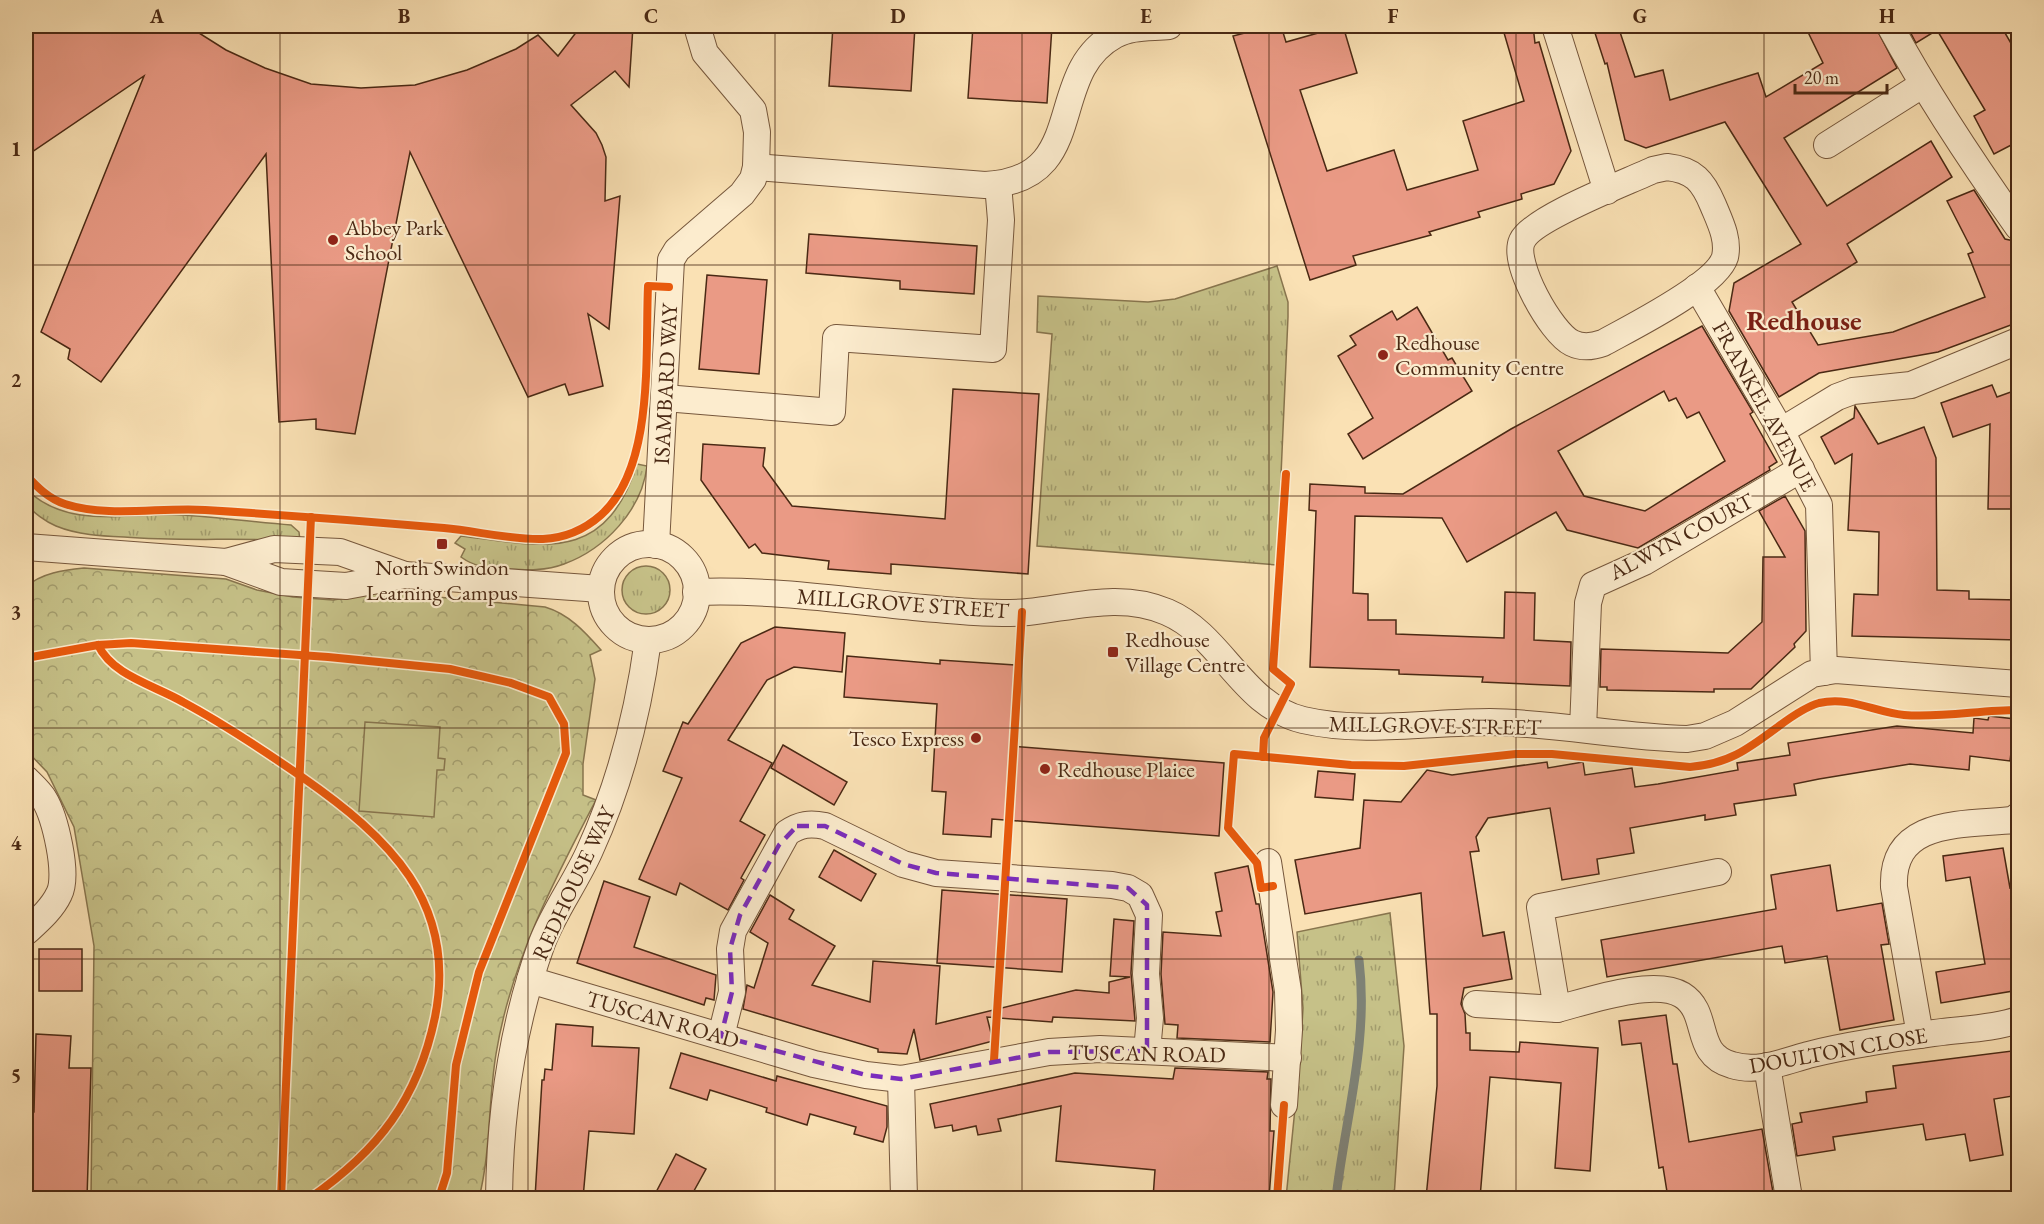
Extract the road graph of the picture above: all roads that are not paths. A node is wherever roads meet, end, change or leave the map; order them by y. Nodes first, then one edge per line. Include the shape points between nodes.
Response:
1 (698, 26) edge
2 (1169, 26) edge
3 (1554, 26) edge
4 (1890, 26) edge
5 (1922, 85) junction
6 (1827, 145) dead end
7 (756, 167) junction
8 (998, 184) junction
9 (1607, 191) junction
10 (2019, 227) edge
11 (1697, 288) junction
12 (2019, 341) edge
13 (665, 398) junction
14 (1781, 431) junction
15 (1802, 469) junction
16 (656, 545) junction
17 (26, 547) edge
18 (226, 562) junction
19 (405, 575) junction
20 (601, 589) junction
21 (696, 592) junction
22 (648, 640) junction
23 (1824, 672) junction
24 (2019, 684) edge
25 (1583, 729) junction
26 (26, 779) edge
27 (2019, 816) edge
28 (1268, 862) dead end
29 (1718, 872) dead end
30 (26, 932) edge
31 (530, 980) junction
32 (1476, 1004) dead end
33 (1557, 1009) junction
34 (2019, 1020) edge
35 (1920, 1035) junction
36 (721, 1036) junction
37 (1147, 1051) junction
38 (1288, 1058) junction
39 (1767, 1066) junction
40 (901, 1079) junction
41 (1284, 1105) dead end
42 (499, 1198) edge
43 (904, 1198) edge
44 (1790, 1198) edge

1 - 7 street, ISAMBARD WAY via 705,53 753,110
2 - 8 street via 1123,32 1099,47 1077,78 1062,132 1048,158 1026,174
3 - 9 street
4 - 5 street
5 - 6 street
5 - 10 street
7 - 8 street
7 - 13 street, ISAMBARD WAY via 742,194 677,250 671,260
8 - 13 street via 1001,220 993,350 836,339 832,412
9 - 11 street via 1667,167 1700,179 1723,230 1726,251 1719,271
9 - 11 street via 1547,219 1522,240 1519,256 1526,277 1562,336 1583,346 1603,343
11 - 14 street, FRANKEL AVENUE
12 - 14 street via 1911,385 1853,391 1837,397
13 - 16 street, ISAMBARD WAY
14 - 15 street, FRANKEL AVENUE
15 - 23 street, FRANKEL AVENUE via 1821,513
15 - 25 street, ALWYN COURT via 1644,562 1593,585 1588,603
16 - 20 street via 635,547 617,557 605,574
16 - 21 street via 685,562
17 - 18 street
18 - 19 street via 266,579 290,583 346,586
18 - 19 street via 268,550 340,552
19 - 20 street
20 - 22 street via 604,610 612,623 631,637
21 - 22 street via 692,612 681,627 666,637
21 - 25 street, MILLGROVE STREET via 760,592 1010,613 1092,602 1127,603 1166,611 1189,623 1259,698 1298,719 1335,726 1493,722
22 - 31 street, REDHOUSE WAY via 634,725 616,788 589,853 545,937
23 - 24 street, MILLGROVE STREET
23 - 25 street, MILLGROVE STREET via 1804,678 1735,723 1705,736 1687,740
26 - 30 street via 44,798 54,820 62,881 54,903
27 - 35 street via 1919,834 1899,855 1894,887
28 - 38 street via 1288,991
29 - 33 street via 1540,907
31 - 36 street, TUSCAN ROAD
31 - 42 street, REDHOUSE WAY via 504,1090
32 - 33 street, DOULTON CLOSE
33 - 39 street, DOULTON CLOSE via 1647,989 1672,992 1682,995 1695,1010 1705,1043 1715,1058 1739,1067
34 - 35 street, DOULTON CLOSE
35 - 39 street, DOULTON CLOSE via 1811,1054
36 - 37 street via 732,992 733,931 787,833 797,826 812,824 825,826 914,868 936,873 1112,885 1140,895 1149,915
36 - 40 street, TUSCAN ROAD via 814,1064
37 - 38 street, TUSCAN ROAD
37 - 40 street, TUSCAN ROAD via 1100,1048 1049,1052
38 - 41 street
39 - 44 street
40 - 43 street

